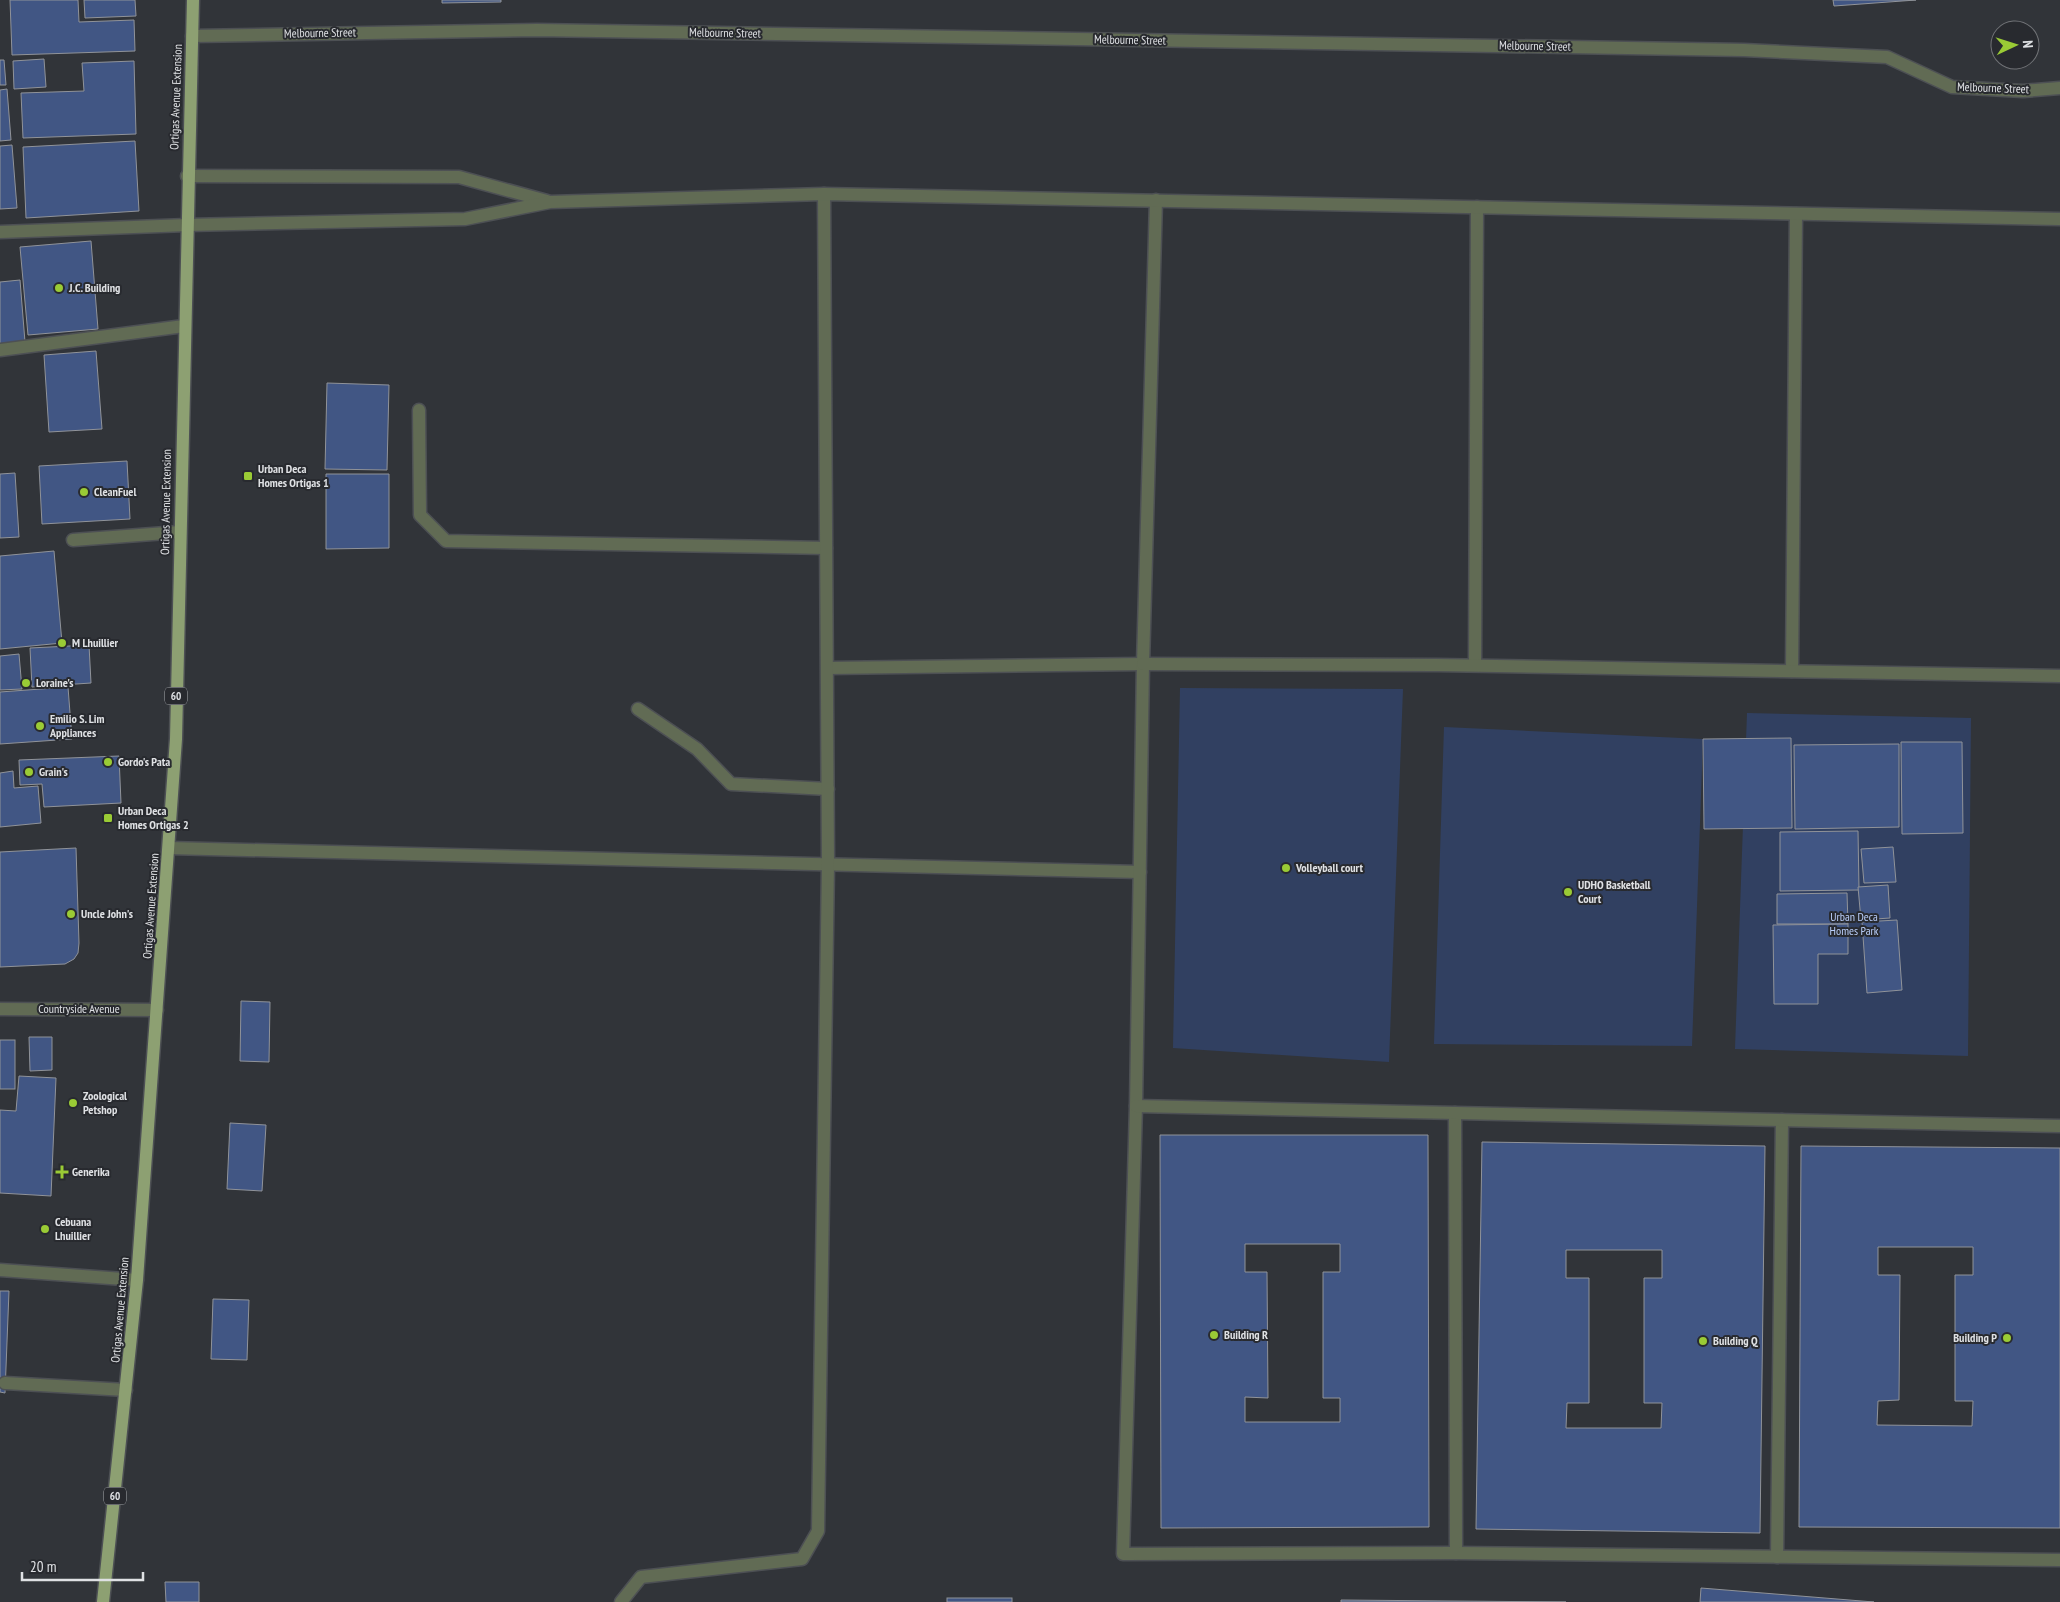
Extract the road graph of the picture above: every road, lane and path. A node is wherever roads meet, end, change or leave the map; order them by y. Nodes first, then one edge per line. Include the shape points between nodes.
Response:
1 (192, 0) edge
2 (192, 36) junction
3 (2060, 88) edge
4 (187, 176) junction
5 (824, 194) junction
6 (1156, 200) junction
7 (550, 202) junction
8 (1477, 207) junction
9 (1796, 214) junction
10 (2060, 219) edge
11 (187, 225) junction
12 (0, 232) edge
13 (184, 326) junction
14 (0, 350) edge
15 (419, 410) dead end
16 (179, 532) junction
17 (73, 540) dead end
18 (826, 548) junction
19 (1142, 664) junction
20 (1475, 665) junction
21 (828, 668) junction
22 (1792, 671) junction
23 (2060, 676) edge
24 (638, 709) dead end
25 (828, 789) junction
26 (169, 848) junction
27 (828, 864) junction
28 (1140, 872) junction
29 (0, 1009) edge
30 (157, 1010) junction
31 (1136, 1106) junction
32 (1455, 1113) junction
33 (1782, 1120) junction
34 (2060, 1126) edge
35 (0, 1270) edge
36 (137, 1280) junction
37 (5, 1384) dead end
38 (126, 1390) junction
39 (1456, 1553) junction
40 (1777, 1557) junction
41 (2060, 1560) edge
42 (103, 1602) edge
43 (621, 1602) edge

1 - 2 main road, Ortigas Avenue Extension / 60
2 - 3 street, Melbourne Street via 528,30 1744,50 1887,57 1952,88 2023,91
2 - 4 main road, Ortigas Avenue Extension / 60
4 - 7 street via 459,178
4 - 11 main road, Ortigas Avenue Extension / 60
5 - 6 street
5 - 7 street
5 - 18 street
6 - 8 street
6 - 19 street
7 - 11 street via 465,219
8 - 9 street
8 - 20 street
9 - 10 street
9 - 22 street
11 - 12 street
11 - 13 main road, Ortigas Avenue Extension / 60
13 - 14 street
13 - 16 main road, Ortigas Avenue Extension / 60
15 - 18 street via 420,515 446,541
16 - 17 street
16 - 26 main road, Ortigas Avenue Extension / 60 via 176,739
18 - 21 street
19 - 20 street
19 - 21 street
19 - 28 street
20 - 22 street
21 - 25 street
22 - 23 street
24 - 25 street via 697,749 731,784
25 - 27 street
26 - 27 street
26 - 30 main road, Ortigas Avenue Extension / 60
27 - 28 street
27 - 43 street via 818,1531 802,1559 641,1577
28 - 31 street
29 - 30 street, Countryside Avenue
30 - 36 main road, Ortigas Avenue Extension / 60
31 - 32 street
31 - 39 street via 1123,1554
32 - 33 street
32 - 39 street
33 - 34 street
33 - 40 street
35 - 36 street
36 - 38 main road, Ortigas Avenue Extension / 60
37 - 38 street
38 - 42 main road, Ortigas Avenue Extension / 60
39 - 40 street
40 - 41 street

